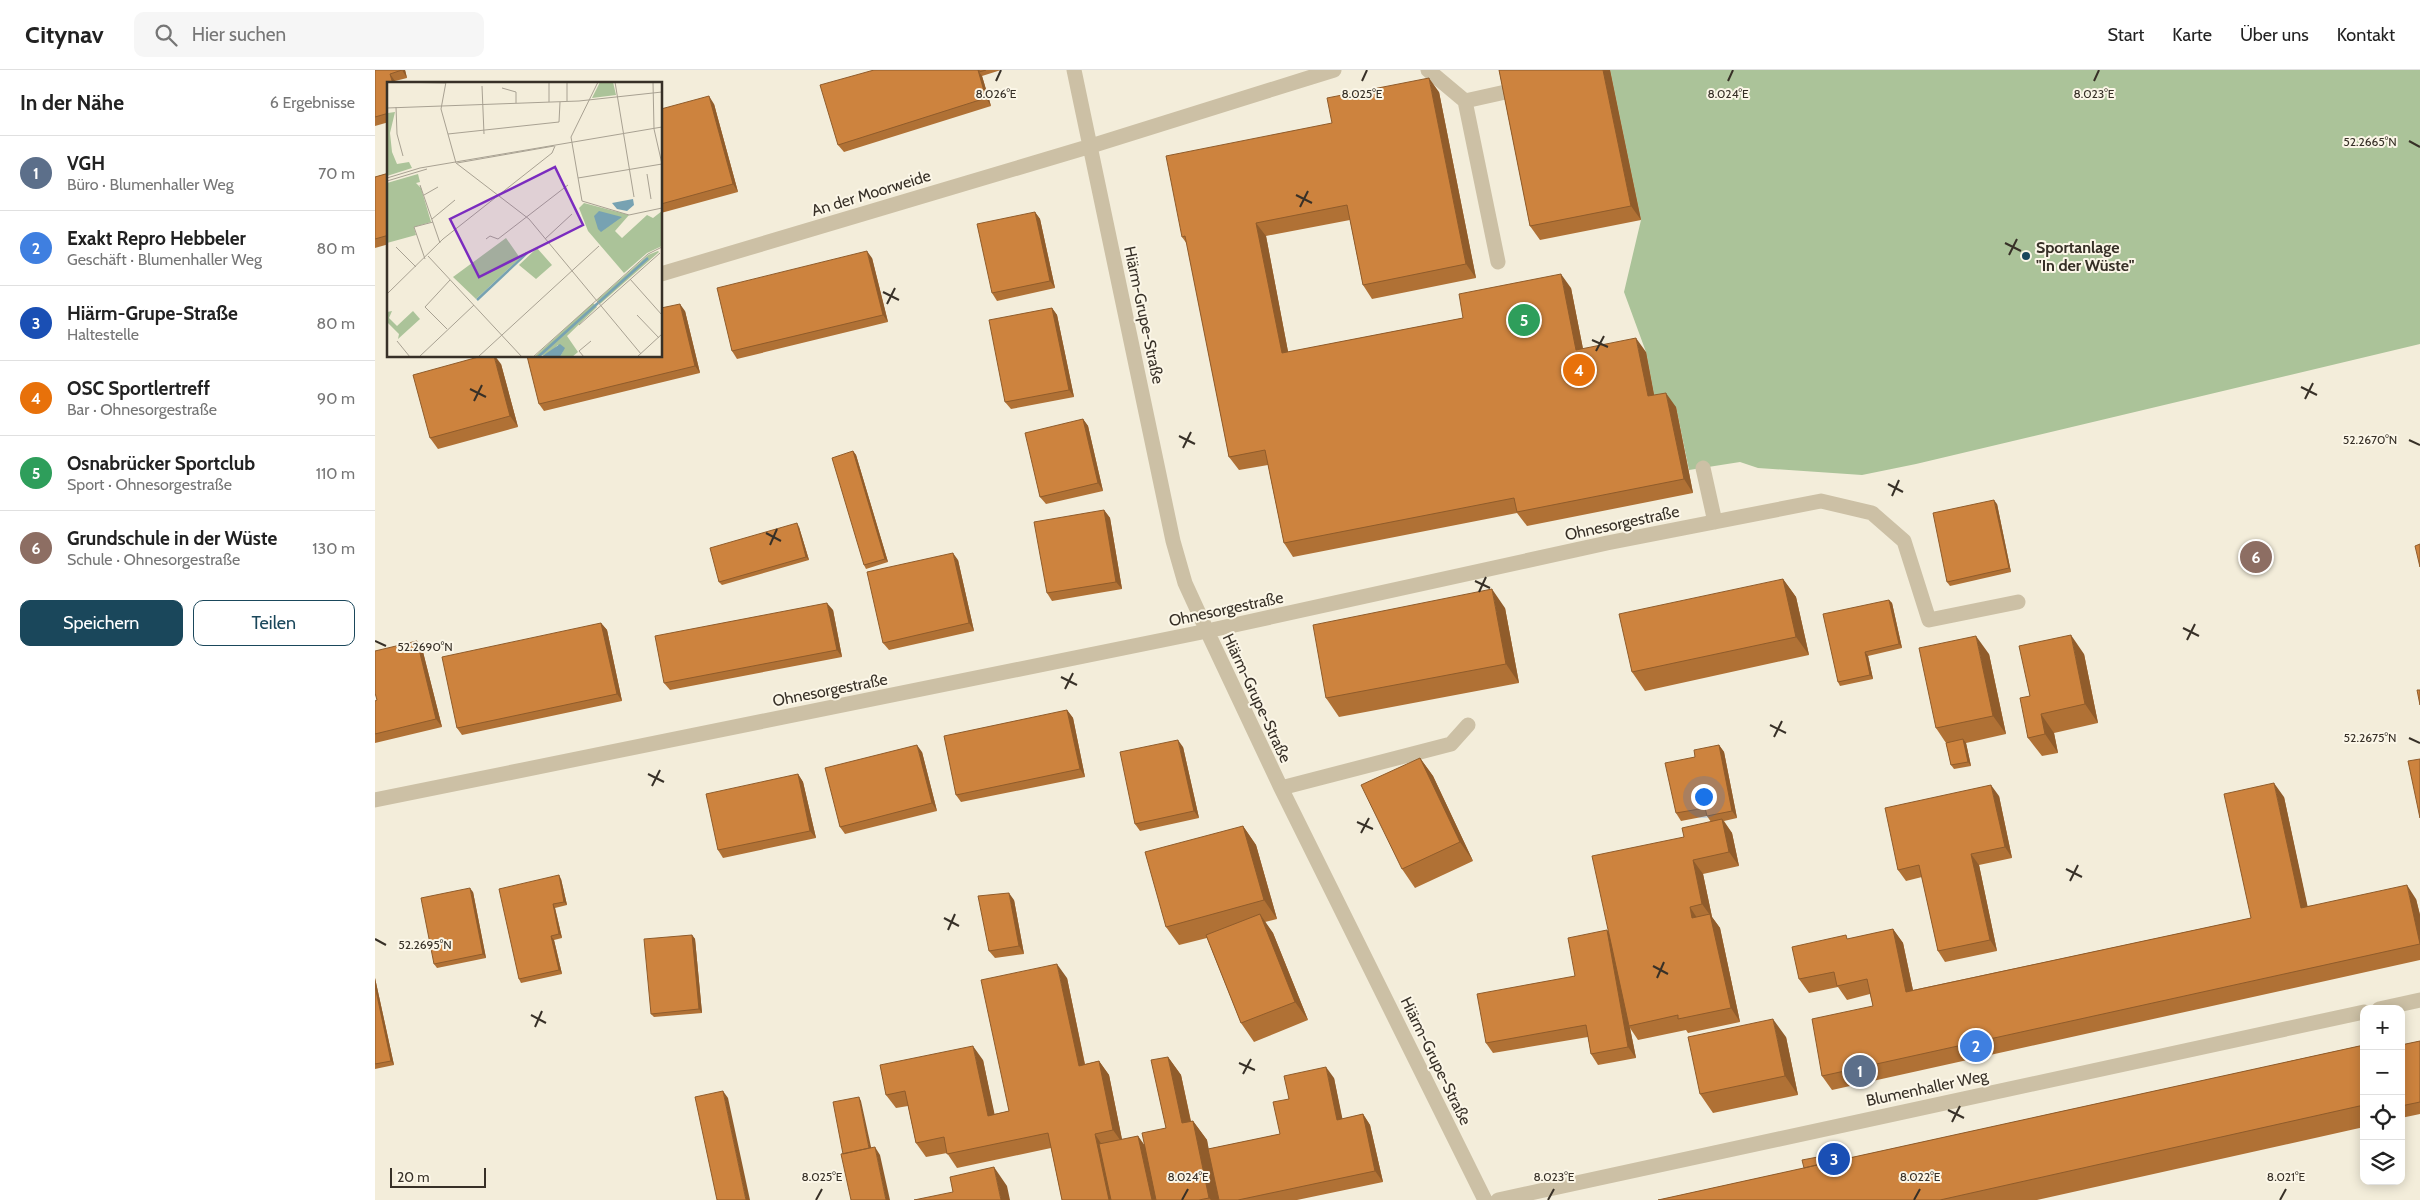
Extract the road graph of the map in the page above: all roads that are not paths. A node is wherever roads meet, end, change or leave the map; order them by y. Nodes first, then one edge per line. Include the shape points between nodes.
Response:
1 (1074, 70) edge
2 (1334, 70) edge
3 (1428, 70) edge
4 (1509, 91) edge
5 (1465, 100) junction
6 (1091, 146) junction
7 (1499, 262) dead end
8 (663, 273) edge
9 (1703, 468) dead end
10 (1715, 522) junction
11 (2018, 602) dead end
12 (1207, 631) junction
13 (1468, 726) dead end
14 (1281, 788) junction
15 (375, 800) edge
16 (2420, 1000) edge
17 (2397, 1005) edge
18 (2360, 1013) edge
19 (1485, 1200) edge
20 (1498, 1200) edge

1 - 6 street, Hiärm-Grupe-Straße
2 - 6 street
3 - 5 street
4 - 5 street
5 - 7 street
6 - 8 street, An der Moorweide
6 - 12 street, Hiärm-Grupe-Straße via 1173,540 1185,583
9 - 10 street
10 - 11 street, Ohnesorgestraße via 1821,501 1872,513 1904,541 1929,620
10 - 12 street, Ohnesorgestraße
12 - 14 street, Hiärm-Grupe-Straße
12 - 15 street, Ohnesorgestraße
13 - 14 street via 1451,744
14 - 19 street, Hiärm-Grupe-Straße
16 - 17 street
18 - 20 street, Blumenhaller Weg

